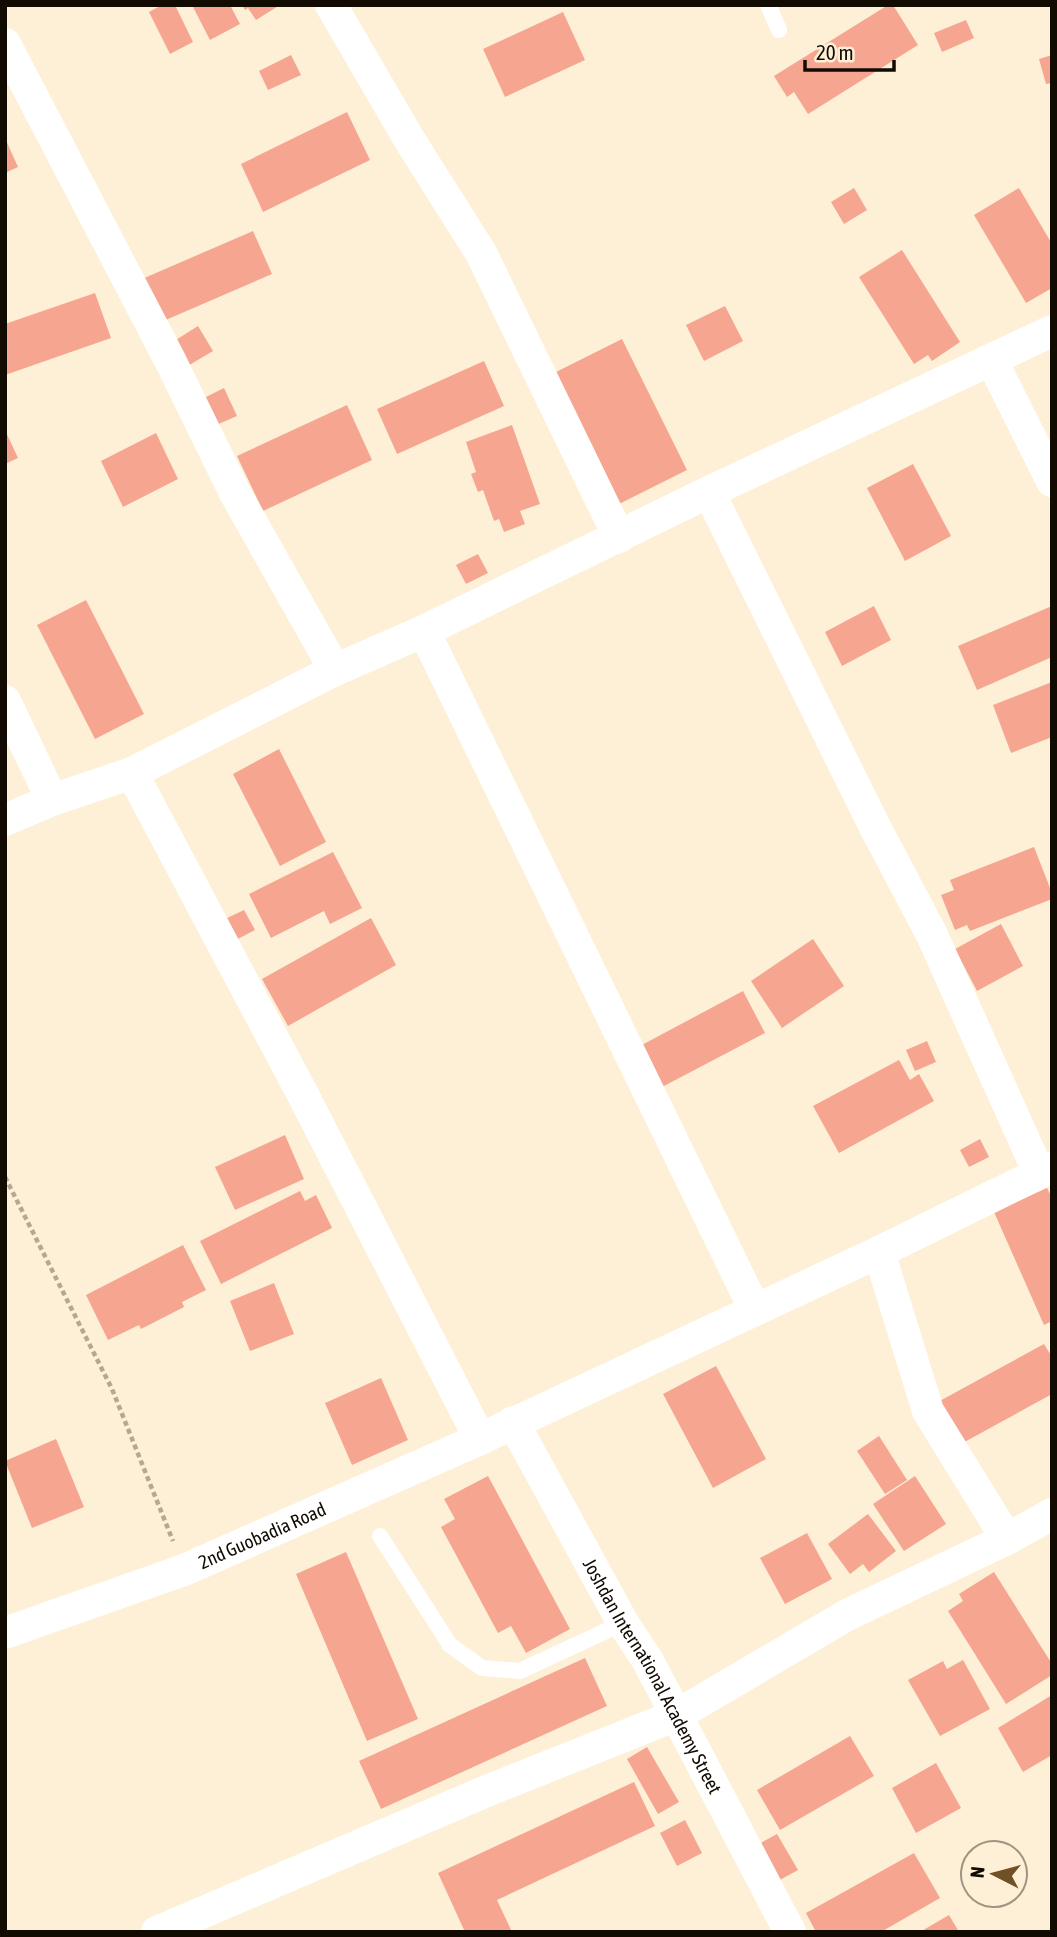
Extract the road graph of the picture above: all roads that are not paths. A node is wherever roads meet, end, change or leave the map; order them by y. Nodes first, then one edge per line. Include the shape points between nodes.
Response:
1 (331, 5) edge
2 (768, 5) edge
3 (779, 30) dead end
4 (5, 44) edge
5 (1052, 331) edge
6 (992, 361) junction
7 (1052, 481) edge
8 (709, 492) junction
9 (619, 537) junction
10 (424, 631) junction
11 (335, 670) junction
12 (5, 701) edge
13 (132, 773) junction
14 (52, 800) junction
15 (5, 820) edge
16 (1046, 1170) edge
17 (879, 1252) junction
18 (755, 1310) junction
19 (513, 1422) junction
20 (480, 1439) junction
21 (1052, 1514) edge
22 (380, 1536) dead end
23 (1007, 1539) junction
24 (624, 1623) junction
25 (5, 1633) edge
26 (677, 1715) junction
27 (157, 1932) edge
28 (790, 1932) edge

1 - 9 street via 481,253
2 - 3 lane
4 - 11 street via 235,493
5 - 6 street
6 - 7 street
6 - 8 street
8 - 9 street
8 - 16 street
9 - 10 street
10 - 11 street
10 - 18 street
11 - 13 street
12 - 14 street
13 - 14 street
13 - 20 street
14 - 15 street
16 - 17 street, 2nd Guobadia Road
17 - 18 street, 2nd Guobadia Road
17 - 23 street via 928,1412
18 - 19 street, 2nd Guobadia Road
19 - 20 street, 2nd Guobadia Road
19 - 24 street, Joshdan International Academy Street
20 - 25 street, 2nd Guobadia Road via 184,1570
21 - 23 street
22 - 24 lane via 450,1646 482,1668 520,1671
23 - 26 street via 847,1615
24 - 26 street, Joshdan International Academy Street
26 - 27 street
26 - 28 street, Joshdan International Academy Street

